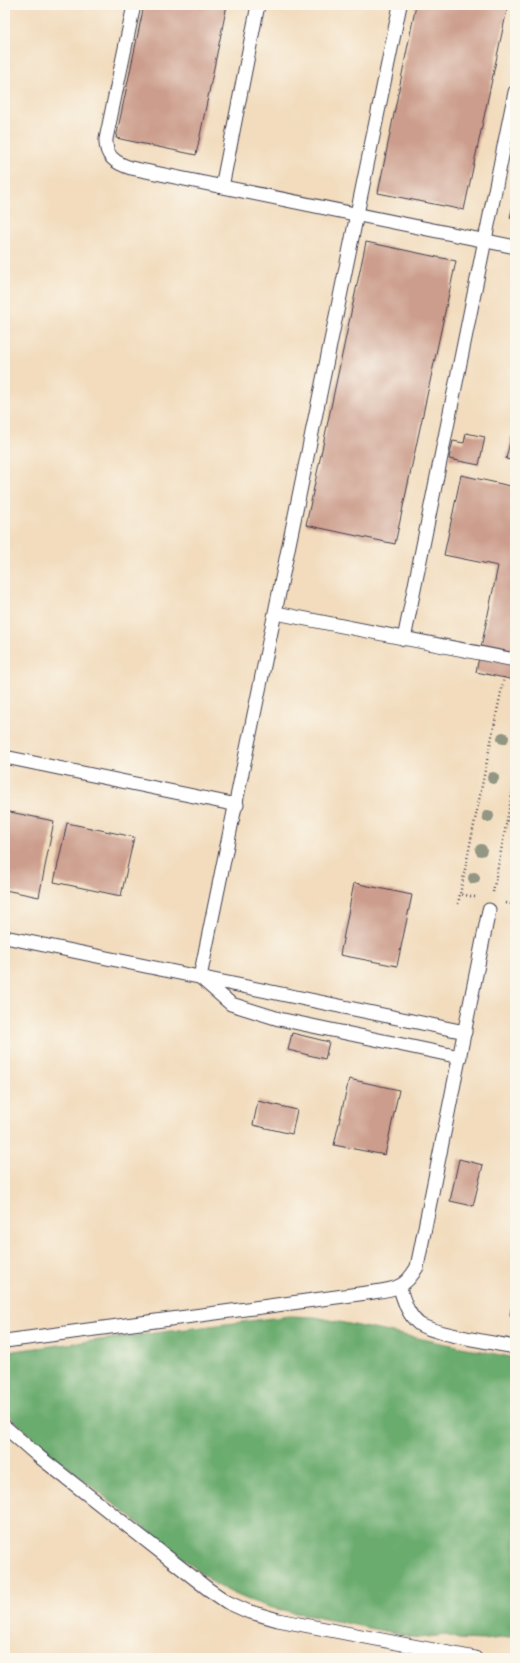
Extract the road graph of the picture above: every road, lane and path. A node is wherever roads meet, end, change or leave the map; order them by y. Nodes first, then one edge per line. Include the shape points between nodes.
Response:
1 (134, 5) edge
2 (258, 5) edge
3 (400, 5) edge
4 (515, 92) edge
5 (222, 187) junction
6 (357, 215) junction
7 (484, 241) junction
8 (515, 247) edge
9 (276, 613) junction
10 (404, 639) junction
11 (512, 660) edge
12 (5, 757) edge
13 (515, 779) edge
14 (237, 805) junction
15 (460, 894) junction
16 (458, 904) dead end
17 (490, 905) junction
18 (5, 937) edge
19 (200, 977) junction
20 (465, 1032) junction
21 (460, 1057) junction
22 (399, 1286) junction
23 (5, 1341) edge
24 (515, 1347) edge
25 (5, 1427) edge
26 (475, 1658) edge

1 - 5 lane via 105,148 118,163 130,168
2 - 5 lane
3 - 6 lane
4 - 7 lane
5 - 6 lane
6 - 7 lane
6 - 9 lane
7 - 8 lane
7 - 10 lane
9 - 10 lane
9 - 14 lane
10 - 11 lane
11 - 15 path
12 - 14 lane
13 - 17 path
14 - 19 lane
15 - 16 path
15 - 17 path
17 - 20 lane
18 - 19 lane
19 - 20 lane
19 - 21 lane via 231,1004 249,1011
20 - 21 lane
21 - 22 lane via 417,1267 404,1284
22 - 23 lane via 366,1293
22 - 24 lane via 408,1311 420,1324 438,1331
25 - 26 lane via 37,1455 227,1602 278,1620

